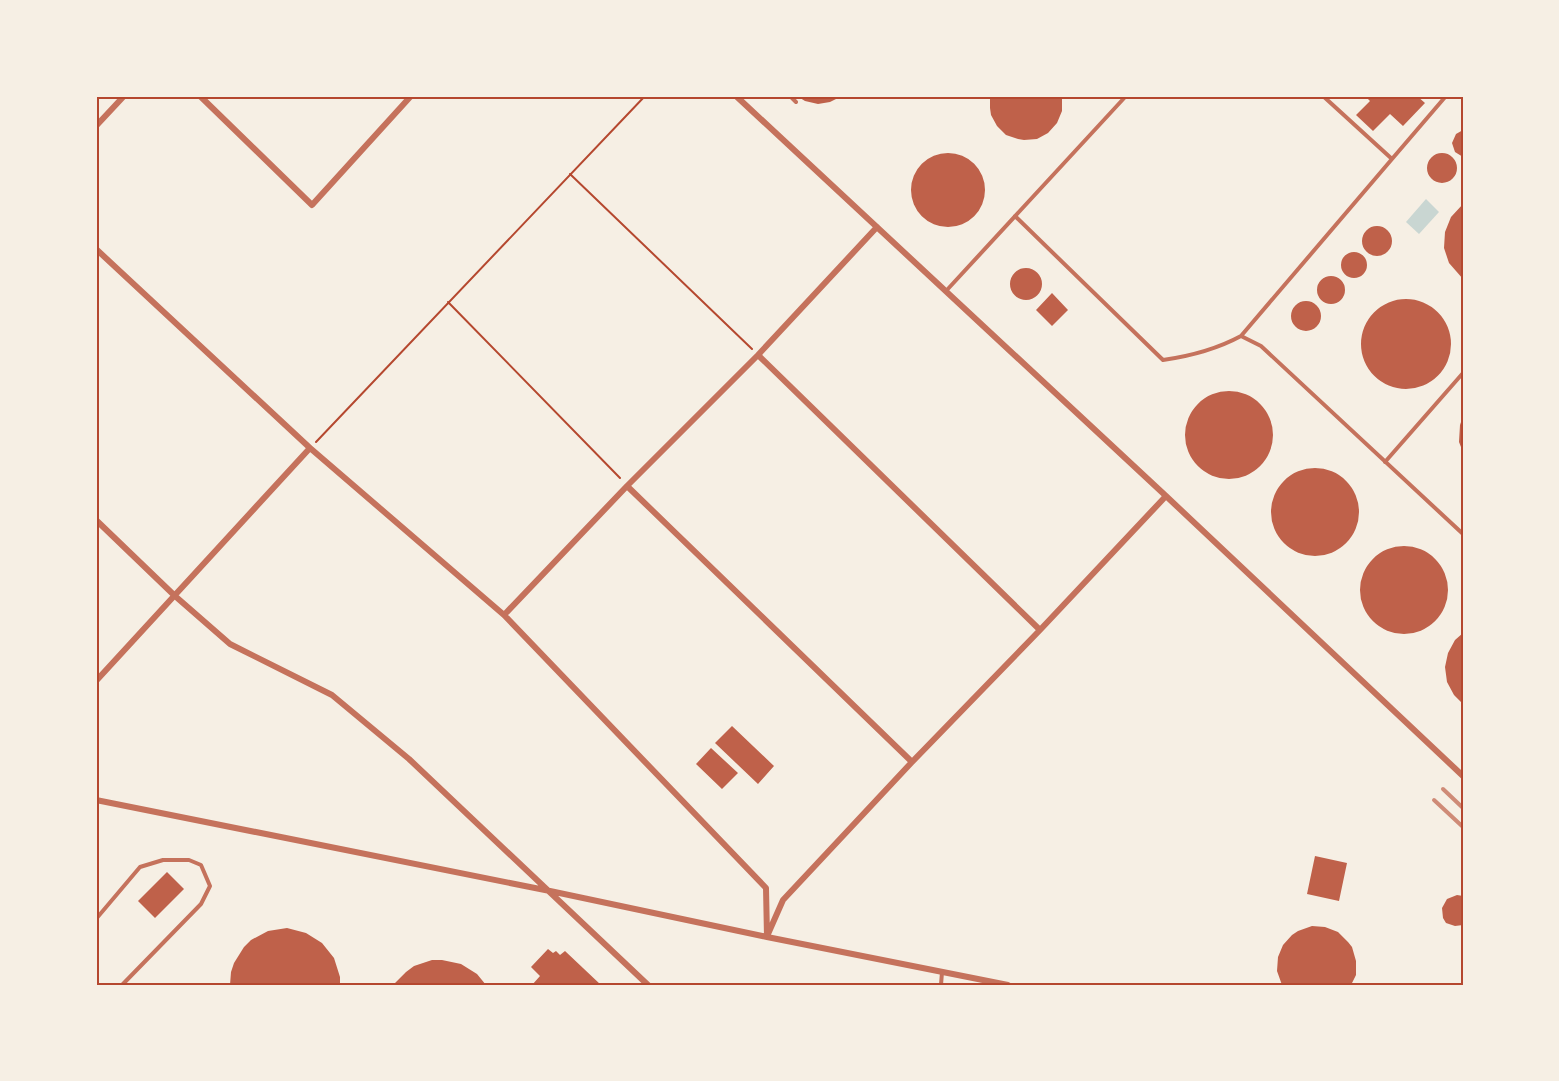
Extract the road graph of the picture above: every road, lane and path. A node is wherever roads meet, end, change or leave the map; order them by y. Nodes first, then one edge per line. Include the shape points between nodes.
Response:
1 (124, 96) edge
2 (200, 96) edge
3 (411, 96) edge
4 (645, 96) edge
5 (736, 96) edge
6 (790, 96) edge
7 (1126, 96) edge
8 (1323, 96) edge
9 (1446, 96) edge
10 (796, 102) dead end
11 (96, 126) edge
12 (1392, 159) junction
13 (570, 174) junction
14 (1015, 216) junction
15 (877, 227) junction
16 (96, 249) edge
17 (946, 291) junction
18 (448, 302) junction
19 (1241, 336) junction
20 (758, 355) junction
21 (1463, 373) edge
22 (310, 448) junction
23 (1385, 462) junction
24 (627, 486) junction
25 (1166, 496) junction
26 (96, 520) edge
27 (1463, 534) edge
28 (175, 596) junction
29 (504, 615) junction
30 (1040, 630) junction
31 (96, 681) edge
32 (912, 762) junction
33 (1463, 776) edge
34 (96, 800) edge
35 (550, 891) junction
36 (96, 919) edge
37 (767, 937) junction
38 (942, 972) junction
39 (122, 985) edge
40 (648, 985) edge
41 (941, 985) edge
42 (1008, 985) edge

1 - 11 street
2 - 3 street via 312,204
4 - 13 path
5 - 15 street
6 - 10 lane
7 - 14 lane
8 - 12 lane
9 - 12 lane
12 - 19 lane
13 - 18 path
13 - 20 path
14 - 17 lane
14 - 19 lane via 1163,360 1223,346
15 - 17 street
15 - 20 street
16 - 22 street
17 - 25 street
18 - 22 path
18 - 24 path
19 - 23 lane via 1261,346
20 - 24 street
20 - 30 street
21 - 23 lane
22 - 28 street
22 - 29 street
23 - 27 lane
24 - 29 street
24 - 32 street
25 - 30 street
25 - 33 street
26 - 28 street
28 - 31 street
28 - 35 street via 230,644 332,695 409,759
29 - 37 street via 766,888
30 - 32 street
32 - 37 street via 783,900
34 - 35 street
35 - 37 street
35 - 40 street
36 - 39 lane via 140,867 163,860 189,860 201,865 210,886 201,904
37 - 38 street
38 - 41 lane
38 - 42 street

